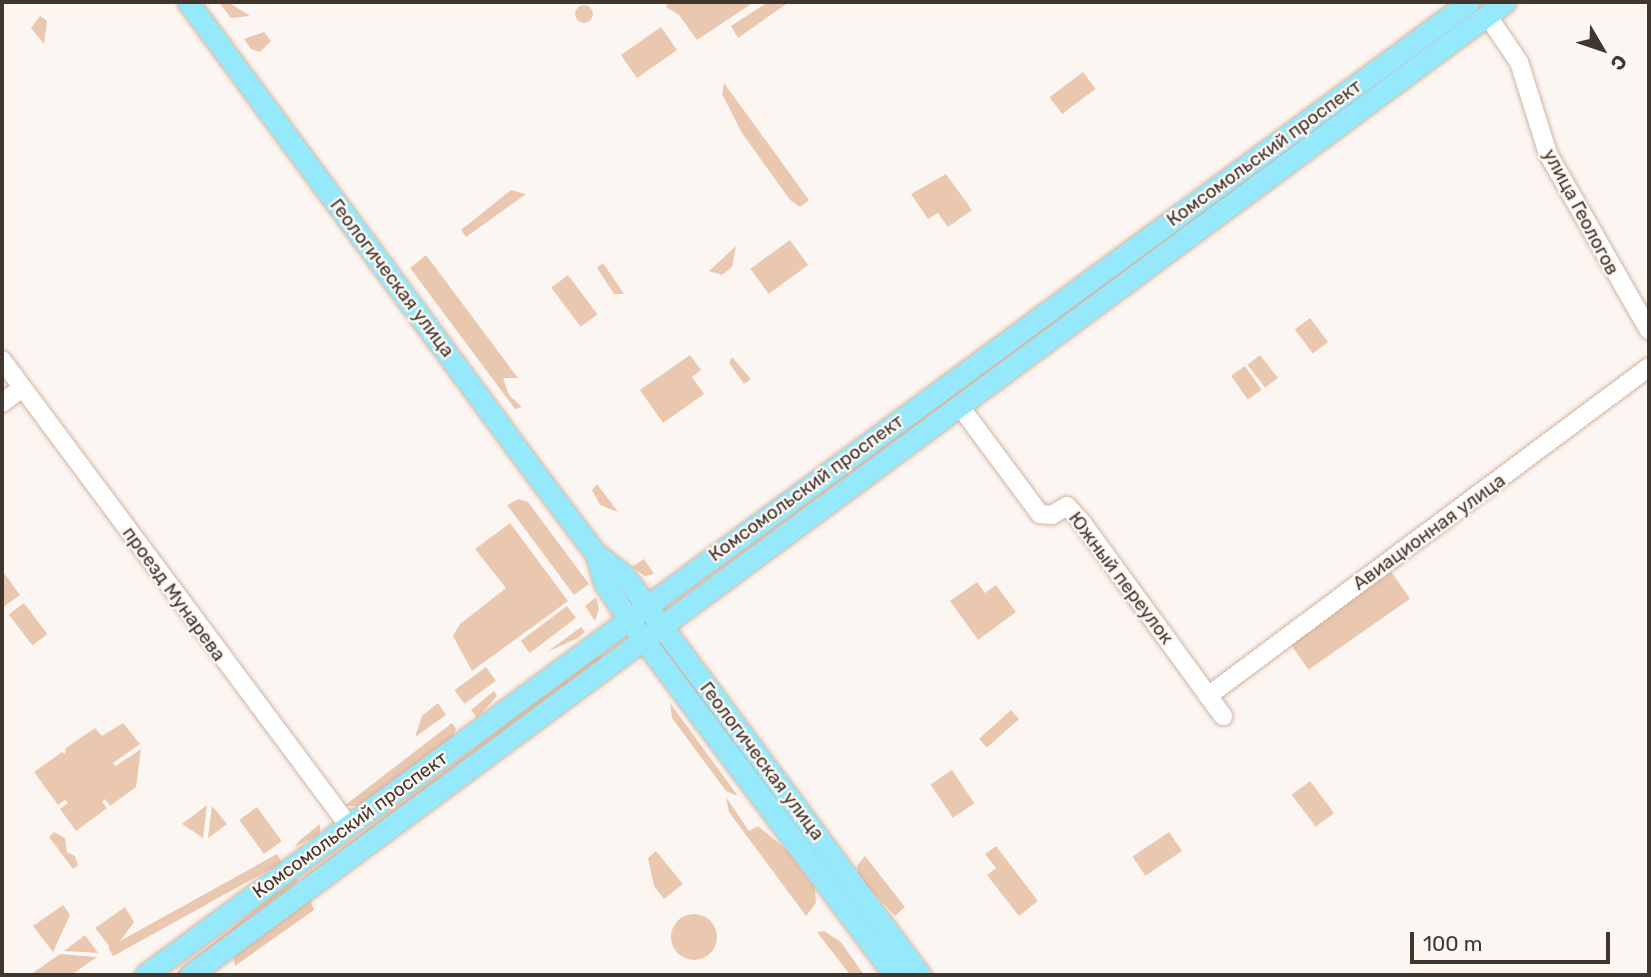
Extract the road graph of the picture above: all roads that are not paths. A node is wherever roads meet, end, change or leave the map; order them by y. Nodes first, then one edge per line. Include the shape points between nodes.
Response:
1 (188, 2) edge
2 (1469, 2) edge
3 (1505, 2) edge
4 (1487, 15) junction
5 (1337, 98) junction
6 (1351, 116) junction
7 (1024, 327) junction
8 (1649, 330) edge
9 (1038, 348) junction
10 (2, 360) edge
11 (1649, 367) edge
12 (22, 388) junction
13 (2, 403) edge
14 (959, 405) junction
15 (596, 554) junction
16 (646, 605) junction
17 (628, 619) junction
18 (663, 627) junction
19 (644, 641) junction
20 (1208, 696) junction
21 (1223, 716) dead end
22 (349, 827) junction
23 (145, 975) edge
24 (190, 975) edge
25 (894, 975) edge
26 (920, 975) edge

1 - 15 main road, Геологическая улица
2 - 5 main road, Комсомольский проспект
3 - 4 main road, Комсомольский проспект
4 - 6 main road, Комсомольский проспект
4 - 8 street, улица Геологов via 1519,62 1548,154
5 - 6 main road
5 - 7 main road, Комсомольский проспект
6 - 9 main road, Комсомольский проспект
7 - 9 main road
7 - 16 main road, Комсомольский проспект
9 - 14 main road, Комсомольский проспект
10 - 12 street, проезд Мунарева
11 - 20 street, Авиационная улица
12 - 13 street
12 - 22 street, проезд Мунарева
14 - 18 main road, Комсомольский проспект
14 - 20 street, Южный переулок via 1040,514 1052,515 1068,506
15 - 16 main road, Геологическая улица via 624,575
15 - 17 main road, Геологическая улица via 607,588
16 - 17 main road, Комсомольский проспект
16 - 18 main road, Геологическая улица
17 - 19 main road, Геологическая улица
17 - 22 main road, Комсомольский проспект
18 - 19 main road, Комсомольский проспект
18 - 26 main road, Геологическая улица
19 - 24 main road, Комсомольский проспект
19 - 25 main road, Геологическая улица
20 - 21 street, Южный переулок
22 - 23 main road, Комсомольский проспект

